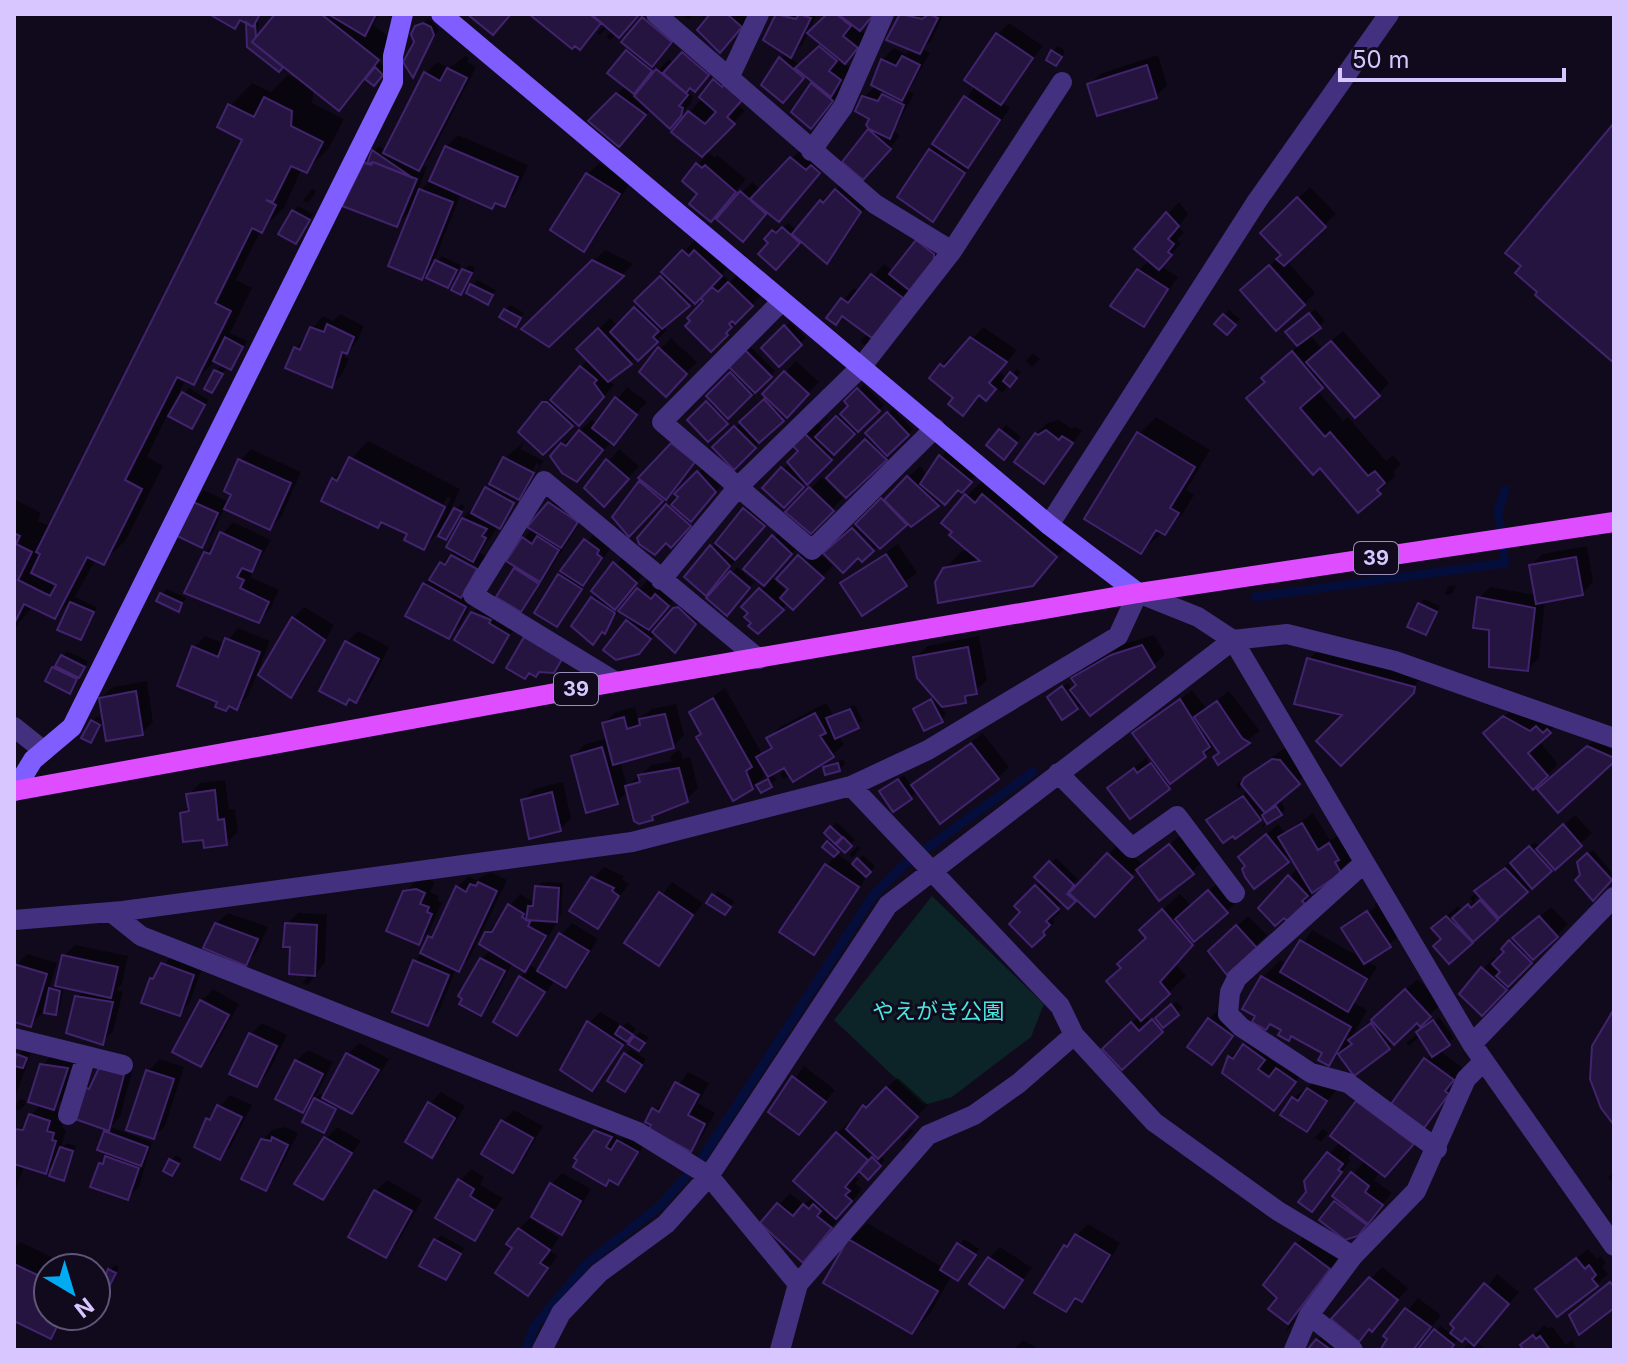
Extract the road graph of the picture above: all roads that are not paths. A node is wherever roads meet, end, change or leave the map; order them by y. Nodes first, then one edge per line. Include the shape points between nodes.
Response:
1 (403, 14) edge
2 (441, 14) edge
3 (656, 14) edge
4 (759, 14) edge
5 (884, 14) edge
6 (1389, 14) edge
7 (730, 76) junction
8 (1062, 82) dead end
9 (811, 151) junction
10 (952, 251) junction
11 (782, 301) junction
12 (862, 366) junction
13 (935, 428) junction
14 (738, 487) junction
15 (1614, 522) edge
16 (1049, 525) junction
17 (661, 580) junction
18 (1138, 593) junction
19 (1233, 640) junction
20 (759, 659) junction
21 (616, 682) junction
22 (14, 727) edge
23 (1614, 738) edge
24 (44, 751) junction
25 (1058, 773) junction
26 (851, 786) junction
27 (14, 791) edge
28 (921, 859) junction
29 (1364, 863) junction
30 (1235, 893) dead end
31 (1614, 897) edge
32 (111, 912) junction
33 (14, 920) edge
34 (1074, 1035) junction
35 (14, 1038) edge
36 (1472, 1044) junction
37 (86, 1056) junction
38 (1484, 1061) junction
39 (123, 1065) dead end
40 (68, 1115) dead end
41 (1437, 1149) junction
42 (709, 1176) junction
43 (1614, 1246) edge
44 (1353, 1256) junction
45 (798, 1284) junction
46 (1309, 1315) junction
47 (542, 1350) edge
48 (780, 1350) edge
49 (1294, 1350) edge
50 (1353, 1350) edge

1 - 24 street via 393,82 72,727
2 - 11 street
3 - 7 street
4 - 7 street
5 - 9 street via 843,107
6 - 16 street via 1257,201
7 - 9 street
8 - 10 street
9 - 10 street via 875,204
10 - 12 street
11 - 12 street
11 - 14 street via 662,422
12 - 13 street
12 - 14 street
13 - 14 street via 812,550
13 - 16 street
14 - 17 street
15 - 18 main road, 39
16 - 18 street
17 - 20 street
17 - 21 street via 544,481 473,595
18 - 19 street via 1198,617
18 - 20 main road, 39
18 - 26 street via 1118,636 928,750
19 - 23 street via 1287,634 1379,657
19 - 25 street
19 - 29 street
20 - 21 main road, 39
21 - 27 main road, 39
22 - 24 street
24 - 27 street
25 - 28 street
25 - 30 street via 1132,848 1177,816
26 - 28 street
26 - 32 street via 632,842
28 - 34 street via 1060,1006
28 - 42 street
29 - 36 street
29 - 41 street via 1237,978 1228,1014 1311,1073 1348,1083
31 - 36 street
32 - 33 street
32 - 42 street via 141,936 638,1132
34 - 44 street via 1154,1122 1278,1211
34 - 45 street via 974,1115 928,1135
35 - 37 street
36 - 38 street
37 - 39 street
37 - 40 street
38 - 41 street via 1466,1079
38 - 43 street
41 - 44 street via 1416,1191
42 - 45 street
42 - 47 street via 666,1224 599,1273 561,1313
44 - 46 street
45 - 48 street
46 - 49 street
46 - 50 street

